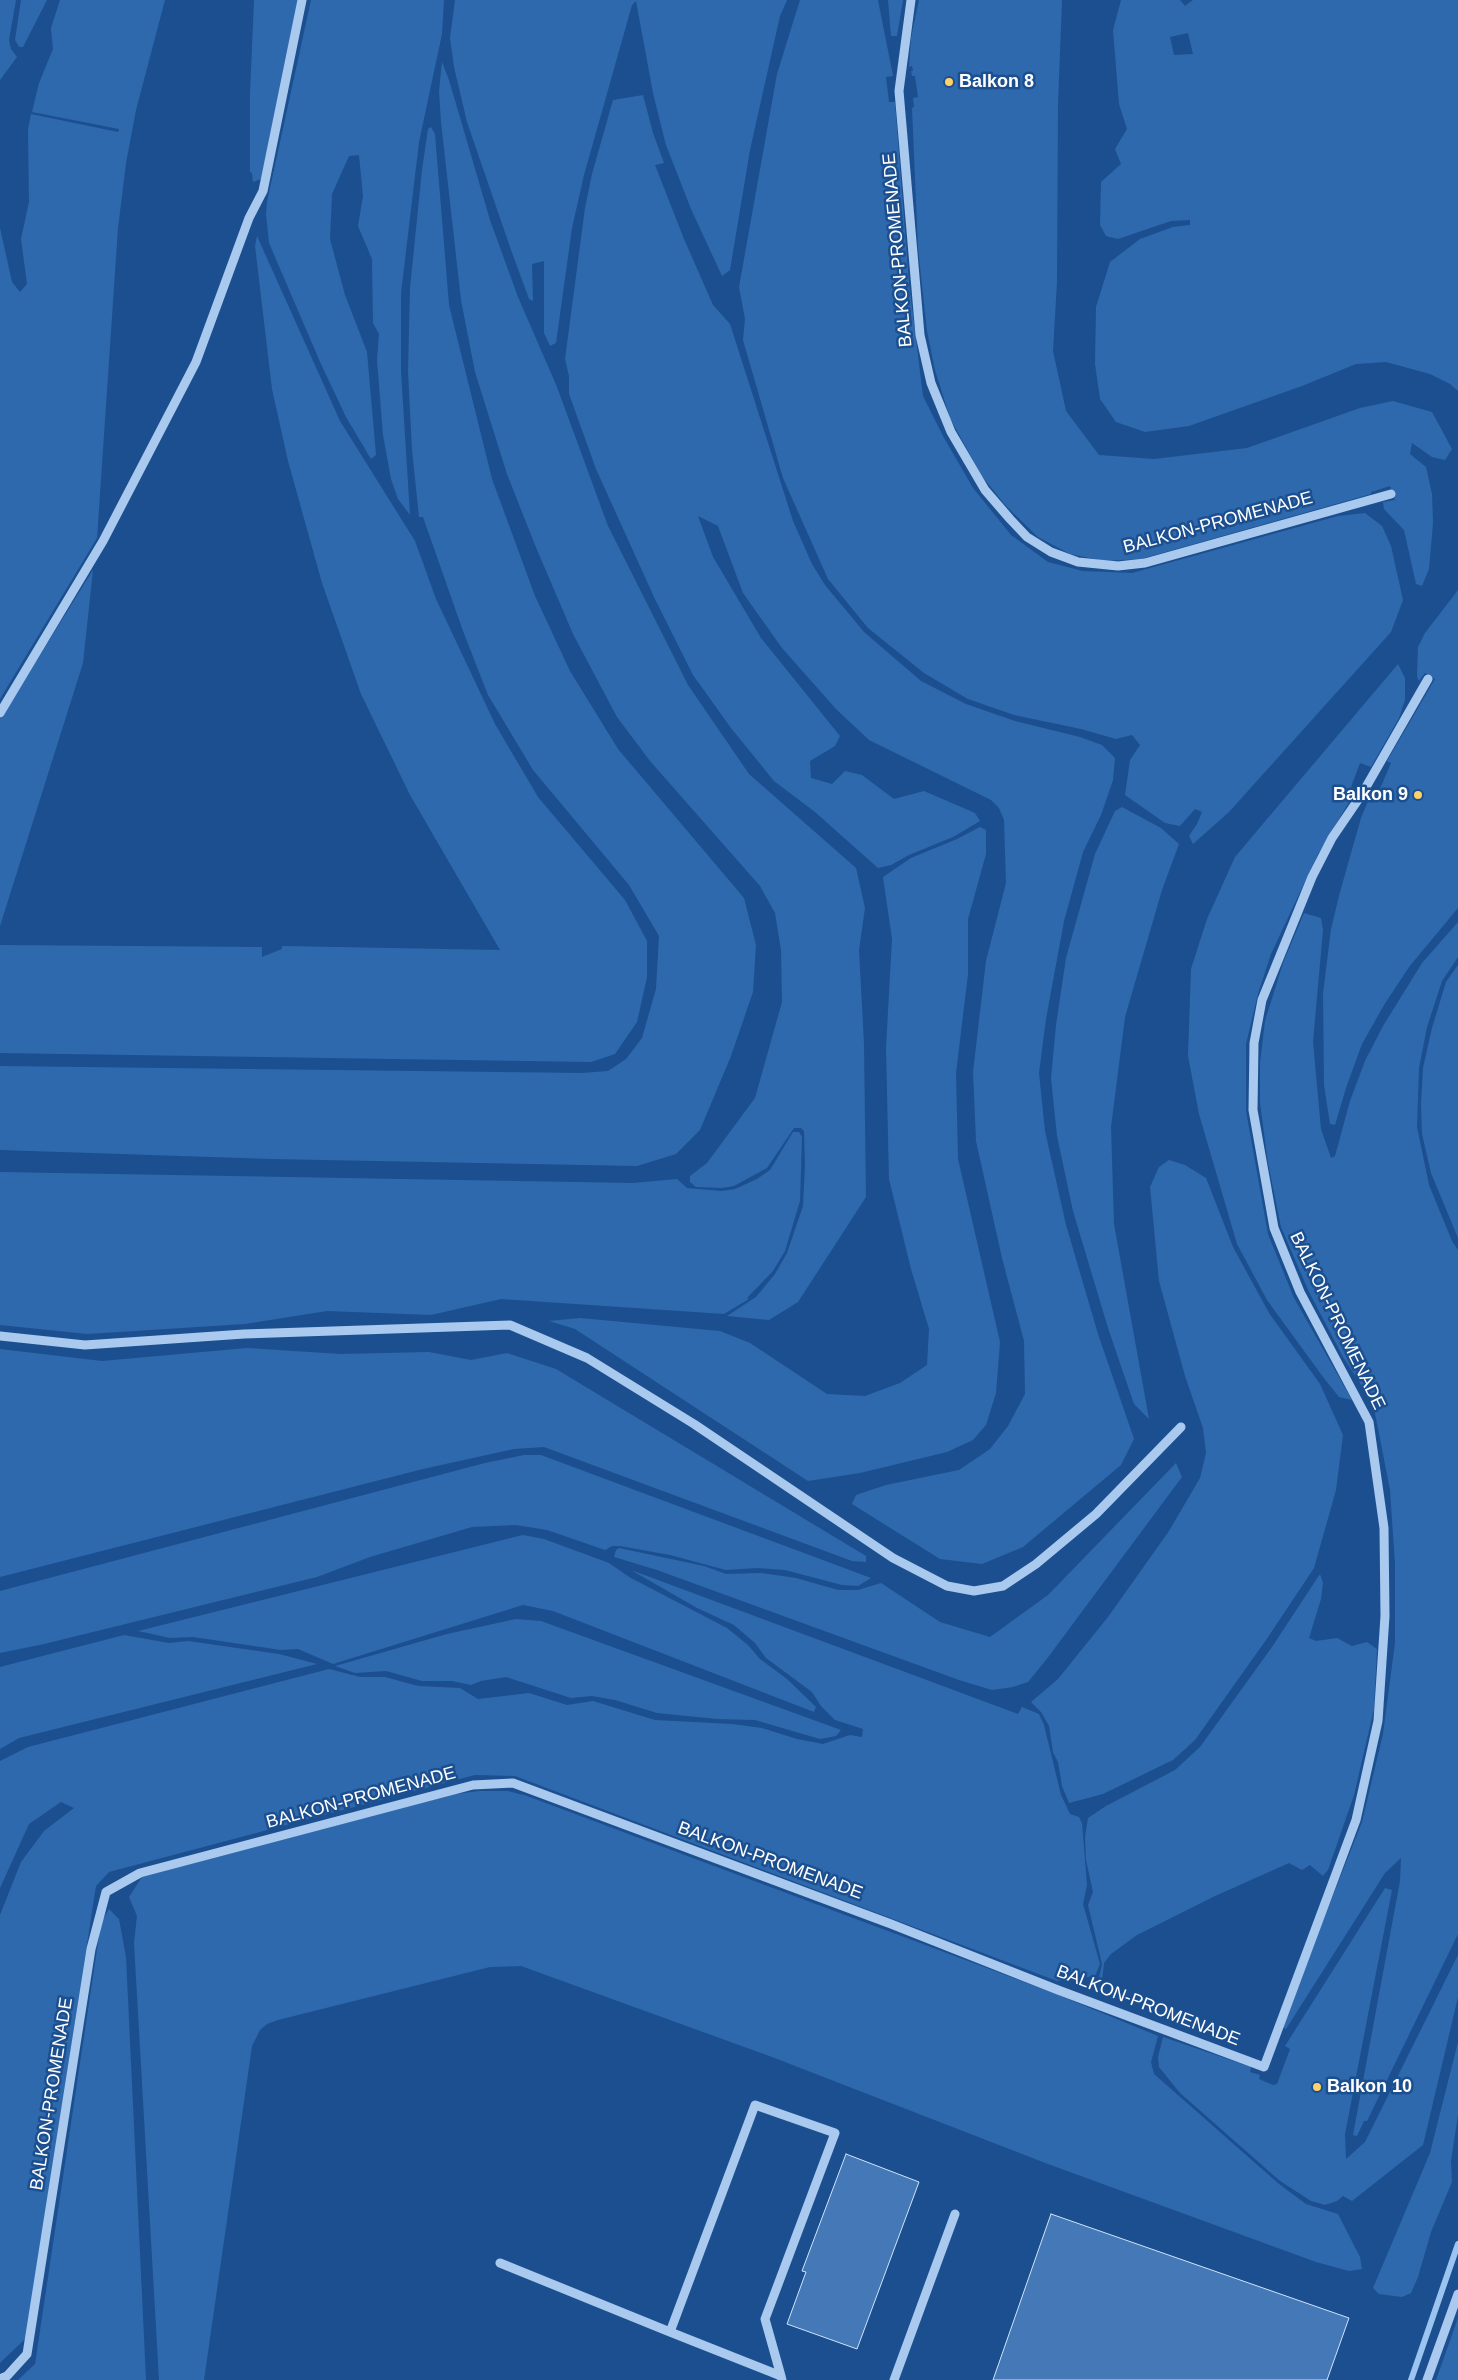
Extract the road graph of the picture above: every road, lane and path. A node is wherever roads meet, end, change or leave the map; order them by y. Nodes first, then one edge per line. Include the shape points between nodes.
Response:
1 (302, 0) edge
2 (911, 0) edge
3 (1391, 494) dead end
4 (1428, 680) dead end
5 (0, 713) edge
6 (0, 1336) edge
7 (1181, 1427) dead end
8 (954, 2214) dead end
9 (500, 2263) dead end
10 (1458, 2294) edge
11 (670, 2332) junction
12 (782, 2378) edge
13 (0, 2379) edge
14 (894, 2380) edge
15 (1428, 2380) edge

1 - 5 lane via 263,191 249,218 196,362 103,541
2 - 3 lane, BALKON-PROMENADE via 899,91 920,335 930,383 951,432 985,490 1010,519 1028,537 1051,552 1078,562 1118,566 1146,563
4 - 13 lane, BALKON-PROMENADE via 1362,794 1332,838 1312,877 1262,1000 1254,1042 1253,1110 1274,1228 1300,1292 1369,1422 1384,1528 1385,1616 1378,1721 1356,1820 1264,2067 513,1783 473,1785 140,1873 106,1892 91,1950 27,2354 7,2376
6 - 7 lane via 85,1345 244,1334 510,1325 587,1358 694,1424 893,1558 947,1586 974,1591 1003,1586 1036,1564 1096,1514
8 - 14 lane
9 - 11 lane
10 - 15 lane
11 - 12 lane
11 - 12 lane via 755,2105 835,2133 765,2319

